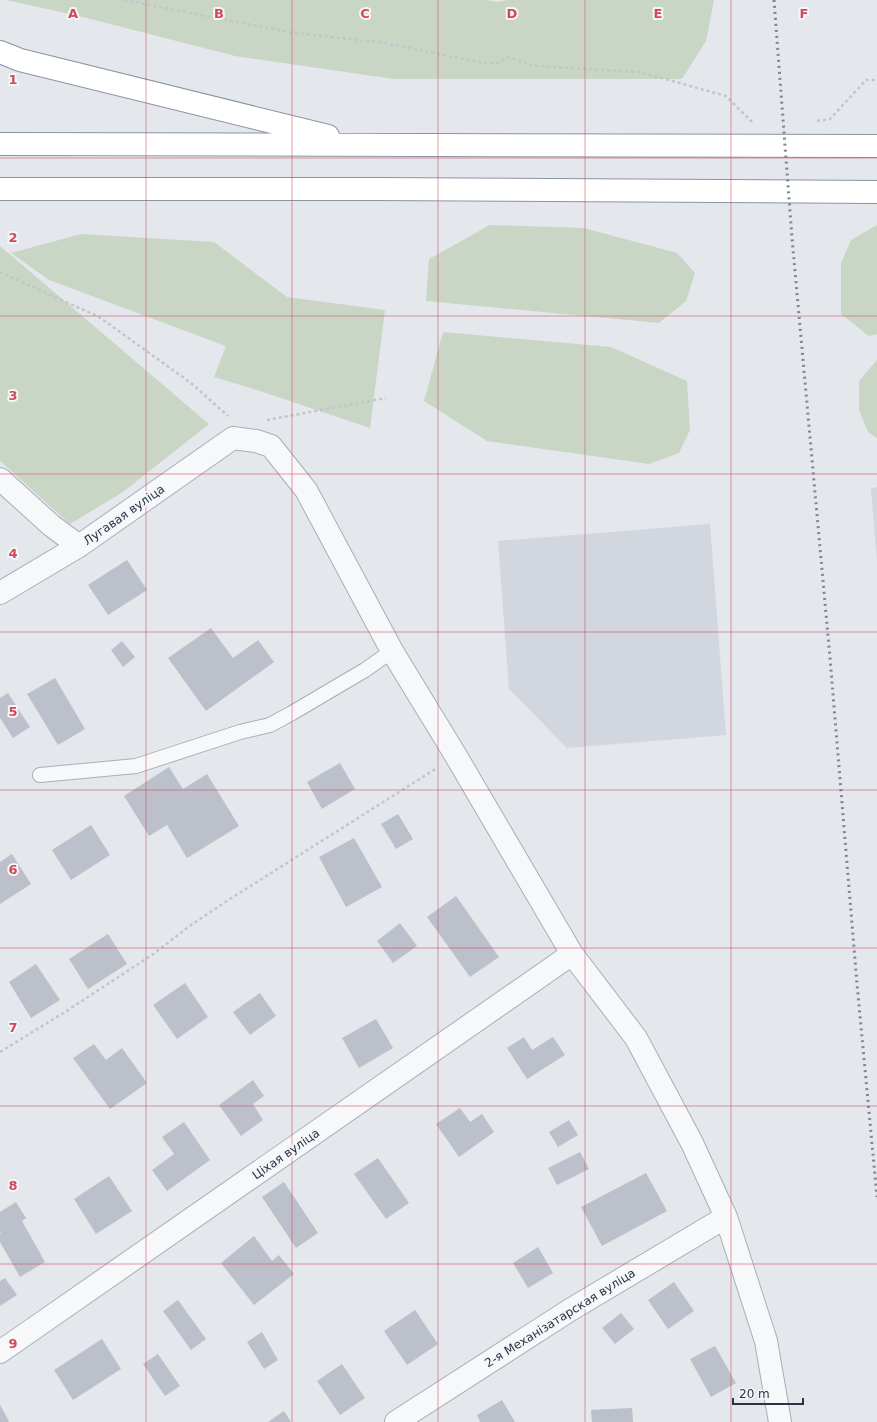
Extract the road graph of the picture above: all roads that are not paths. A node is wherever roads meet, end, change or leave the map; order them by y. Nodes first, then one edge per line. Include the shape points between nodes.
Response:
1 (0, 52) edge
2 (0, 144) edge
3 (365, 144) junction
4 (877, 146) edge
5 (0, 189) edge
6 (877, 192) edge
7 (0, 479) edge
8 (79, 546) junction
9 (0, 593) edge
10 (392, 651) junction
11 (40, 776) dead end
12 (572, 954) junction
13 (726, 1217) junction
14 (0, 1352) edge
15 (396, 1422) edge
16 (780, 1422) edge

1 - 3 highway via 20,60
2 - 3 highway
3 - 4 highway
5 - 6 highway
7 - 8 street, Лугавая вуліца via 52,526
8 - 9 street
8 - 10 street, Лугавая вуліца via 239,434 271,446 306,490
10 - 11 lane via 365,670 270,725 240,732 136,766
10 - 12 street
12 - 13 street via 636,1038 692,1143
12 - 14 street, Ціхая вуліца
13 - 15 street, 2-я Механізатарская вуліца via 570,1310
13 - 16 street via 766,1340

